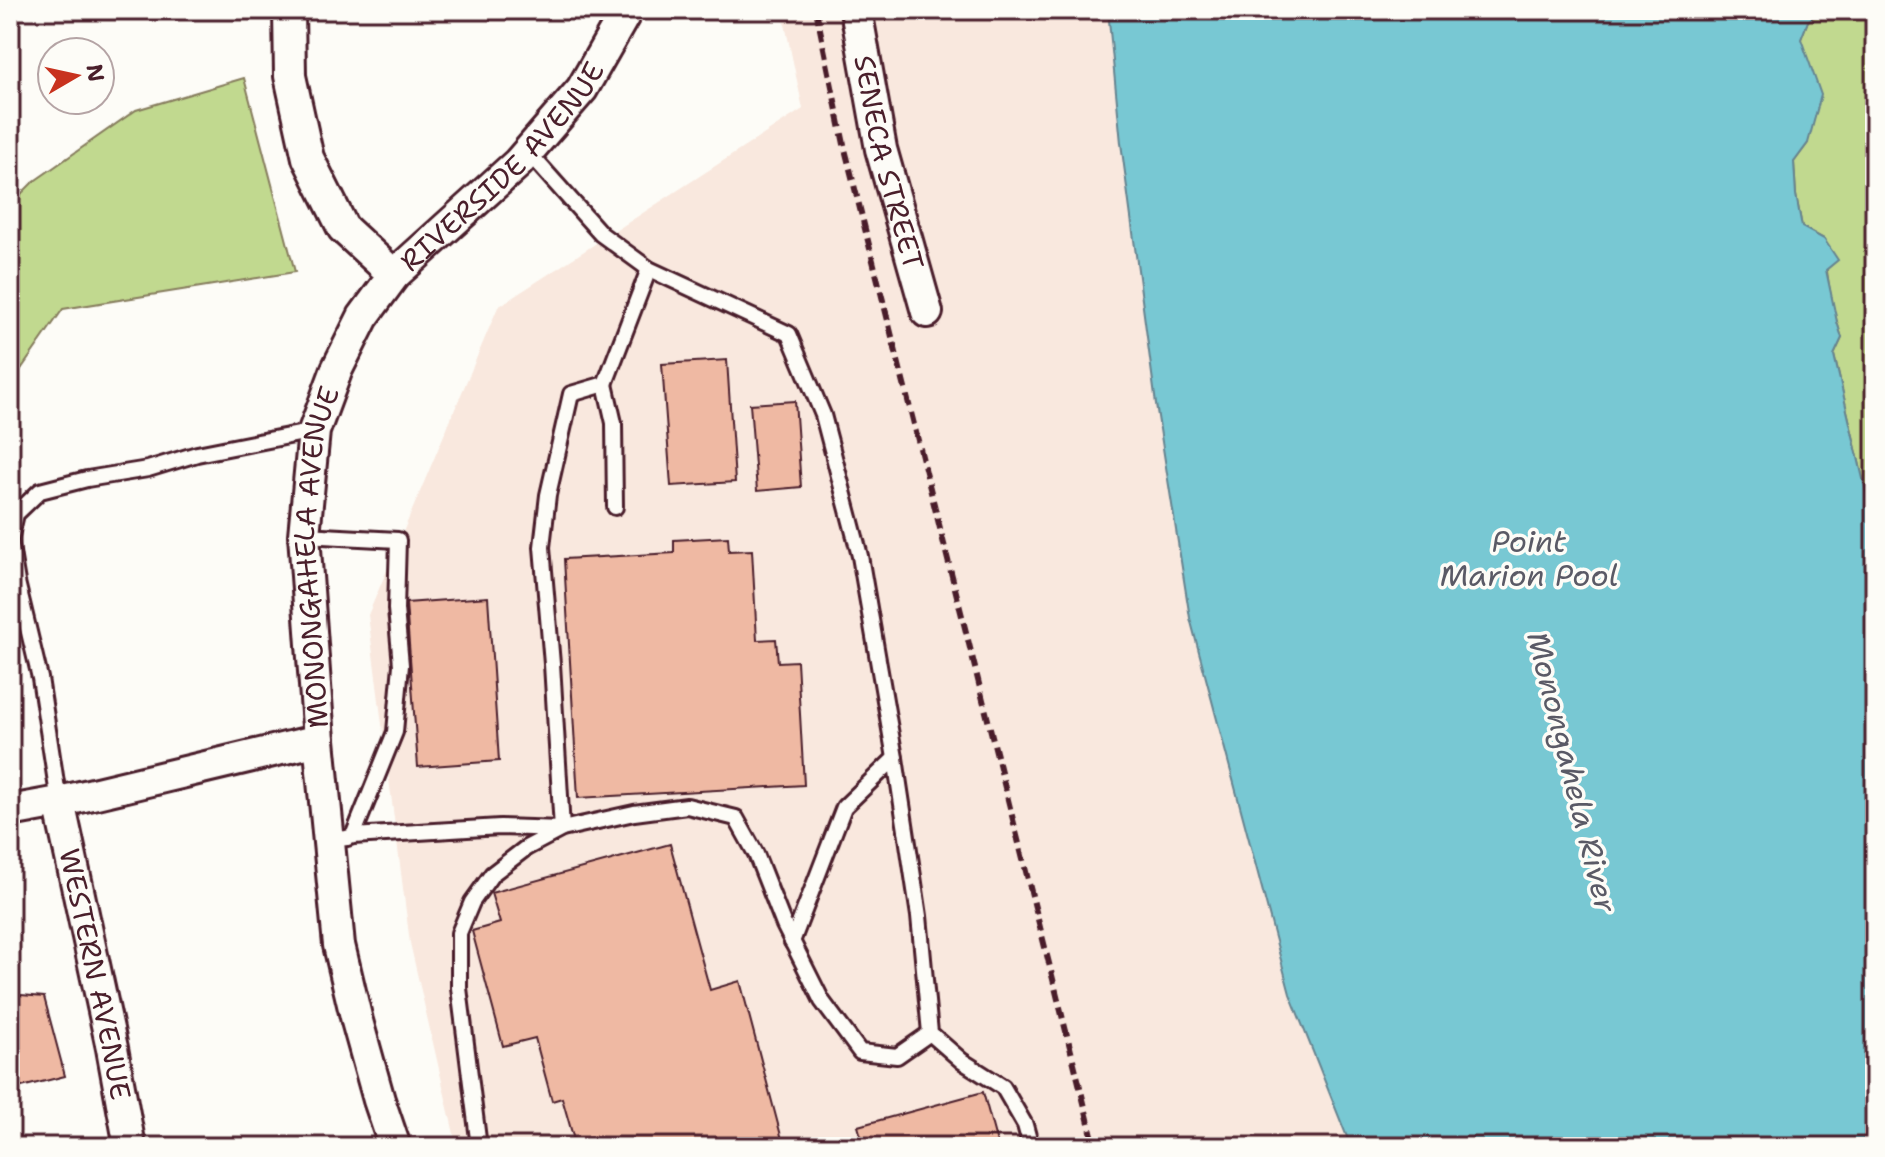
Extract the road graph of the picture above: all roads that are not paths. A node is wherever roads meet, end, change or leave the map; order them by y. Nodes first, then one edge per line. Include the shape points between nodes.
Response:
1 (289, 10) edge
2 (627, 10) edge
3 (856, 10) edge
4 (528, 152) junction
5 (649, 269) junction
6 (394, 275) junction
7 (927, 312) dead end
8 (605, 384) junction
9 (314, 431) junction
10 (615, 507) dead end
11 (304, 535) junction
12 (10, 540) edge
13 (319, 740) junction
14 (895, 758) junction
15 (59, 802) junction
16 (10, 811) edge
17 (562, 829) junction
18 (341, 838) junction
19 (792, 942) junction
20 (930, 1033) junction
21 (130, 1147) edge
22 (395, 1147) edge
23 (479, 1147) edge
24 (1031, 1147) edge

1 - 6 street via 290,76 308,158 343,228
2 - 4 street, RIVERSIDE AVENUE via 582,89
3 - 7 street, SENECA STREET via 881,149
4 - 5 lane via 601,234
4 - 6 street, RIVERSIDE AVENUE
5 - 8 lane
5 - 14 lane via 789,334 823,415 860,556
6 - 9 street, MONONGAHELA AVENUE via 343,356
8 - 10 lane via 614,423
8 - 17 lane via 571,394 542,547
9 - 11 street, MONONGAHELA AVENUE
9 - 12 lane via 40,491 16,514
11 - 13 street, MONONGAHELA AVENUE
11 - 18 lane via 398,540 401,665 395,732
12 - 15 lane via 40,678
13 - 15 street
13 - 18 street, MONONGAHELA AVENUE
14 - 19 lane via 844,807
14 - 20 lane
15 - 16 street
15 - 21 street, WESTERN AVENUE
17 - 18 lane via 500,827
17 - 19 lane via 687,806 736,818
17 - 23 lane via 492,874 459,933 459,988
18 - 22 street, MONONGAHELA AVENUE via 339,945
19 - 20 lane via 822,1001 860,1052 897,1056
20 - 24 lane via 1003,1087

